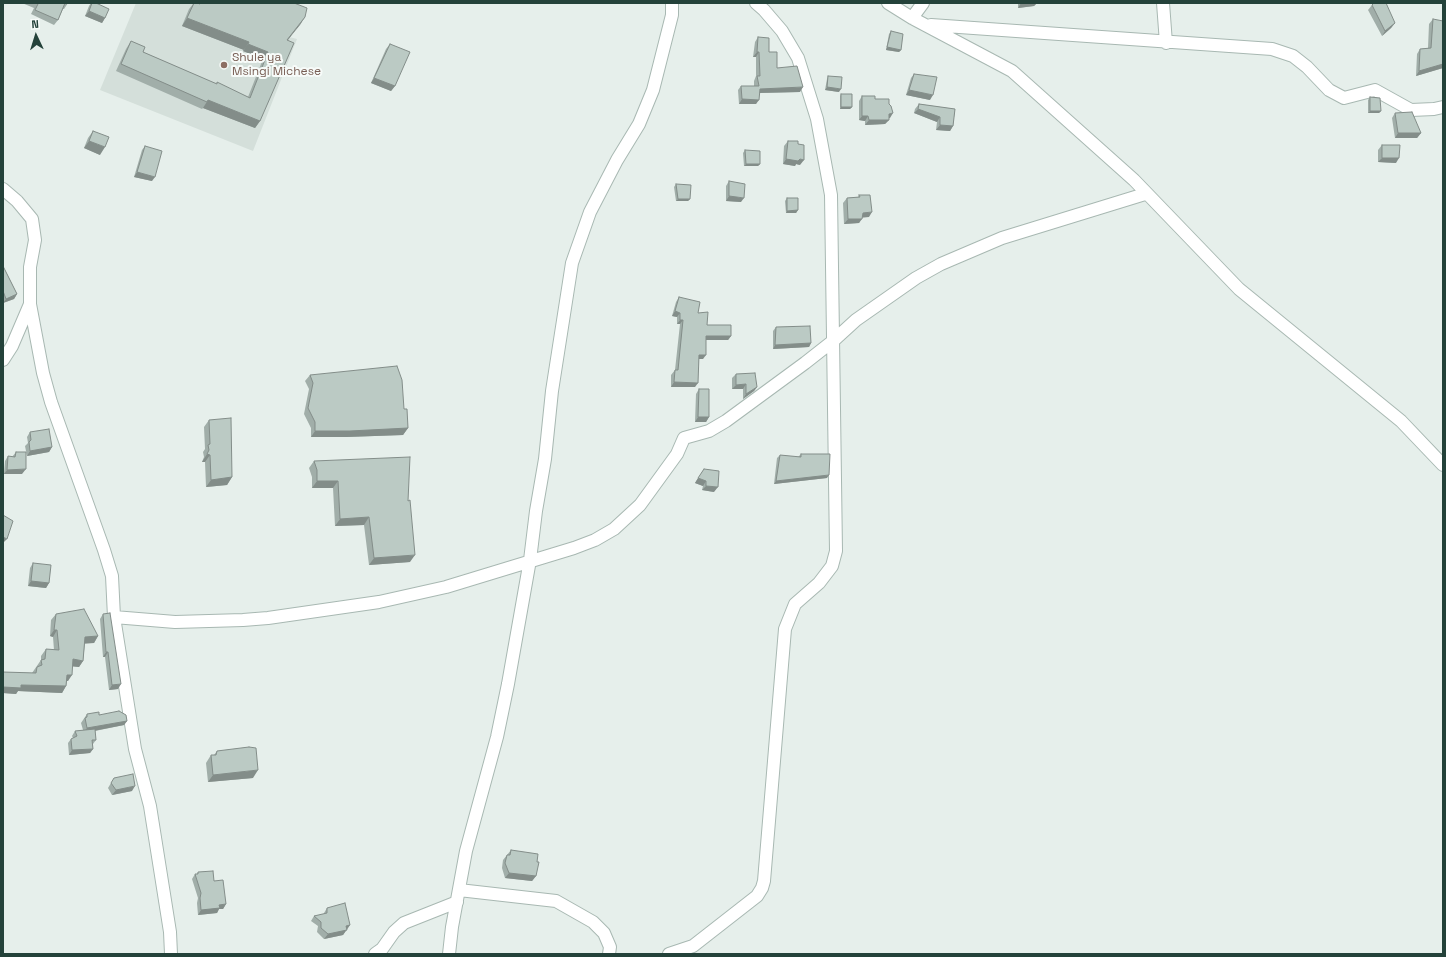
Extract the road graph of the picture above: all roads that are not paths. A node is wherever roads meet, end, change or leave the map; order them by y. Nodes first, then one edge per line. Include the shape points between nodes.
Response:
1 (672, 3) edge
2 (756, 3) edge
3 (888, 3) edge
4 (923, 3) edge
5 (1163, 3) edge
6 (912, 18) junction
7 (926, 25) junction
8 (1166, 42) junction
9 (1443, 107) edge
10 (3, 189) edge
11 (1148, 195) junction
12 (30, 304) junction
13 (833, 341) junction
14 (3, 360) edge
15 (1443, 465) edge
16 (530, 560) junction
17 (114, 617) junction
18 (458, 896) junction
19 (170, 954) edge
20 (375, 954) edge
21 (449, 954) edge
22 (609, 954) edge
23 (669, 954) edge

1 - 16 street via 672,15 653,90 639,124 590,212 572,263
2 - 13 street via 782,31 798,58 817,119 831,195
3 - 6 street
4 - 6 street
5 - 8 street
6 - 7 street
7 - 8 street
7 - 11 street via 1012,71
8 - 9 street via 1272,49 1293,56 1329,90 1344,98 1375,90 1411,110 1434,110
10 - 12 street via 32,219 35,240 30,267
11 - 13 street via 1002,238 942,264 894,293 856,320
11 - 15 street via 1239,289 1401,421
12 - 14 street via 12,346
12 - 17 street via 51,402 112,576
13 - 16 street via 726,421 709,431 684,438 677,454 640,505 614,529 574,548
13 - 23 street via 836,551 832,566 819,583 795,604 786,629 764,881 757,896 698,942
16 - 17 street via 411,595 289,615 243,620 175,622
16 - 18 street via 497,737 466,851
17 - 19 street via 135,749 150,806 170,932
18 - 20 street via 404,923
18 - 21 street
18 - 22 street via 556,901 593,922 604,933 610,947

